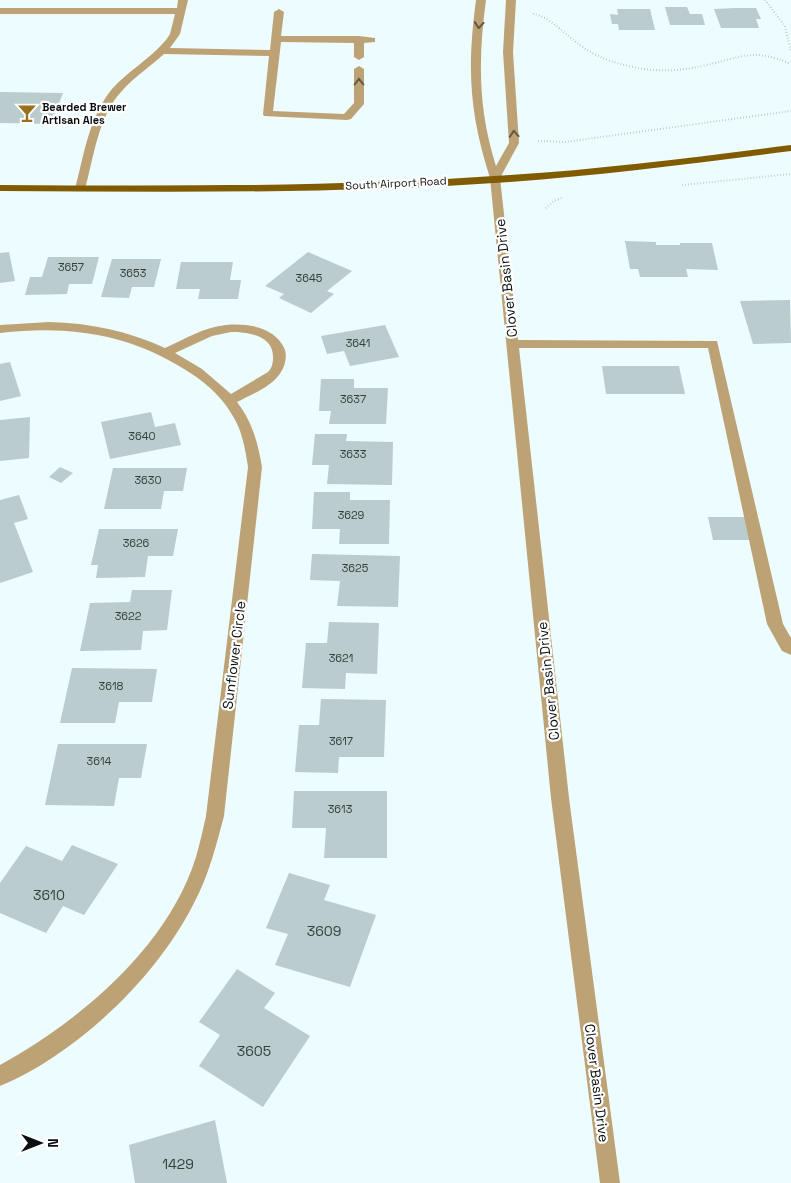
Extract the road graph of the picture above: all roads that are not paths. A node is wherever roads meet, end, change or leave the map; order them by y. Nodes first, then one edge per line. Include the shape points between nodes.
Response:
1 (183, 0) edge
2 (481, 0) edge
3 (511, 0) edge
4 (0, 11) edge
5 (180, 11) junction
6 (279, 12) dead end
7 (277, 39) junction
8 (359, 40) junction
9 (372, 40) dead end
10 (162, 51) junction
11 (275, 53) junction
12 (359, 57) dead end
13 (359, 69) dead end
14 (791, 148) edge
15 (496, 178) junction
16 (0, 188) edge
17 (80, 189) junction
18 (0, 329) edge
19 (513, 344) junction
20 (165, 353) junction
21 (230, 400) junction
22 (791, 649) edge
23 (0, 1076) edge
24 (610, 1183) edge

1 - 5 street
2 -> 15 street, Clover Basin Drive via 475,49 477,99 484,146
15 -> 3 street via 514,143 508,52
4 - 5 street
5 - 10 street via 173,38
6 - 7 street
7 - 8 street
7 - 11 street
8 - 9 street
8 - 12 street
10 - 11 street
10 - 17 street via 109,100 101,116
11 -> 13 street via 268,114 282,124 335,122 347,117 359,104
14 - 15 main road, South Airport Road via 580,173
15 - 17 main road, South Airport Road via 336,186
15 - 19 street, Clover Basin Drive
16 - 17 main road, South Airport Road
18 - 20 street, Sunflower Circle via 88,328 130,338
19 - 22 street via 713,344 775,624
19 - 24 street, Clover Basin Drive via 560,798
20 - 21 street, Sunflower Circle via 198,372
20 - 21 street via 208,333 225,329 253,330 270,338 279,354 276,370 267,379
21 - 23 street, Sunflower Circle via 252,447 255,477 216,806 206,856 168,931 135,972 96,1012 62,1040

